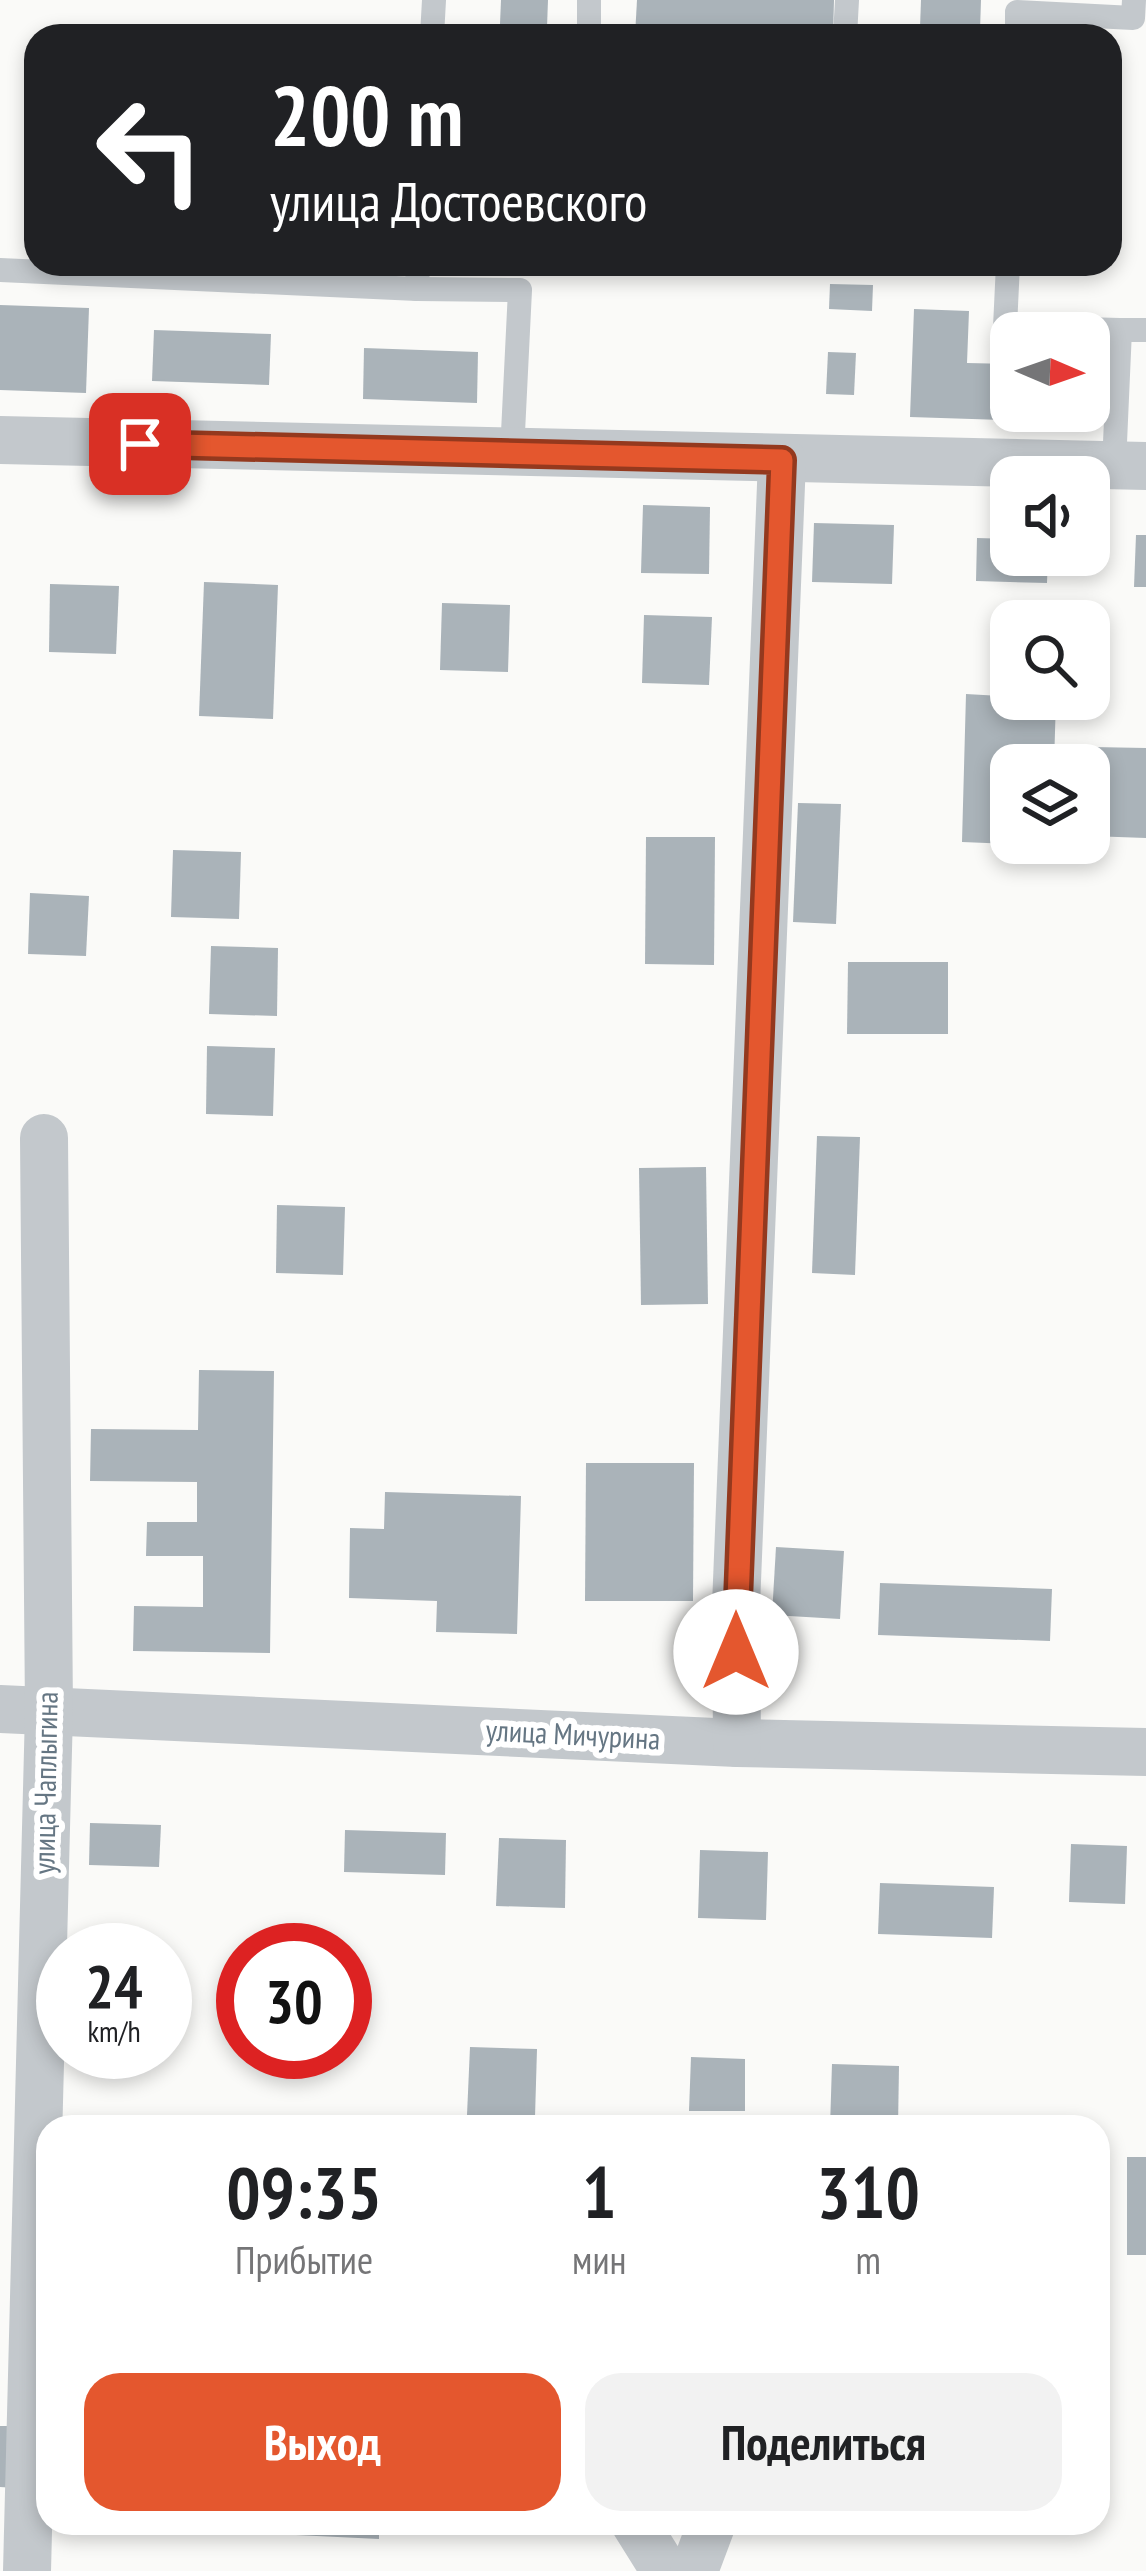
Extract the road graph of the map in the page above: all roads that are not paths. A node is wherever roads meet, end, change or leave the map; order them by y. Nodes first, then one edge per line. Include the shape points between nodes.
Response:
1 (1138, 12) edge
2 (1017, 24) edge
3 (418, 276) edge
4 (1007, 276) edge
5 (1120, 330) junction
6 (1146, 331) edge
7 (0, 440) edge
8 (512, 453) junction
9 (782, 460) junction
10 (1130, 466) edge
11 (44, 1138) dead end
12 (0, 1709) edge
13 (49, 1711) junction
14 (737, 1743) junction
15 (1146, 1752) edge
16 (39, 2115) edge
17 (36, 2219) edge
18 (642, 2535) edge
19 (708, 2535) edge
20 (27, 2571) edge
21 (665, 2571) edge
22 (694, 2571) edge

1 - 2 lane via 1018,12
3 - 8 lane via 520,290
4 - 5 lane via 1005,327
5 - 6 lane
5 - 10 lane
7 - 8 street
8 - 9 street
9 - 10 street
9 - 14 street
11 - 13 street, улица Чаплыгина
12 - 13 street, улица Мичурина
13 - 14 street, улица Мичурина
13 - 16 street, улица Чаплыгина
14 - 15 street, улица Мичурина
17 - 20 street, улица Чаплыгина
18 - 21 street
19 - 22 street

